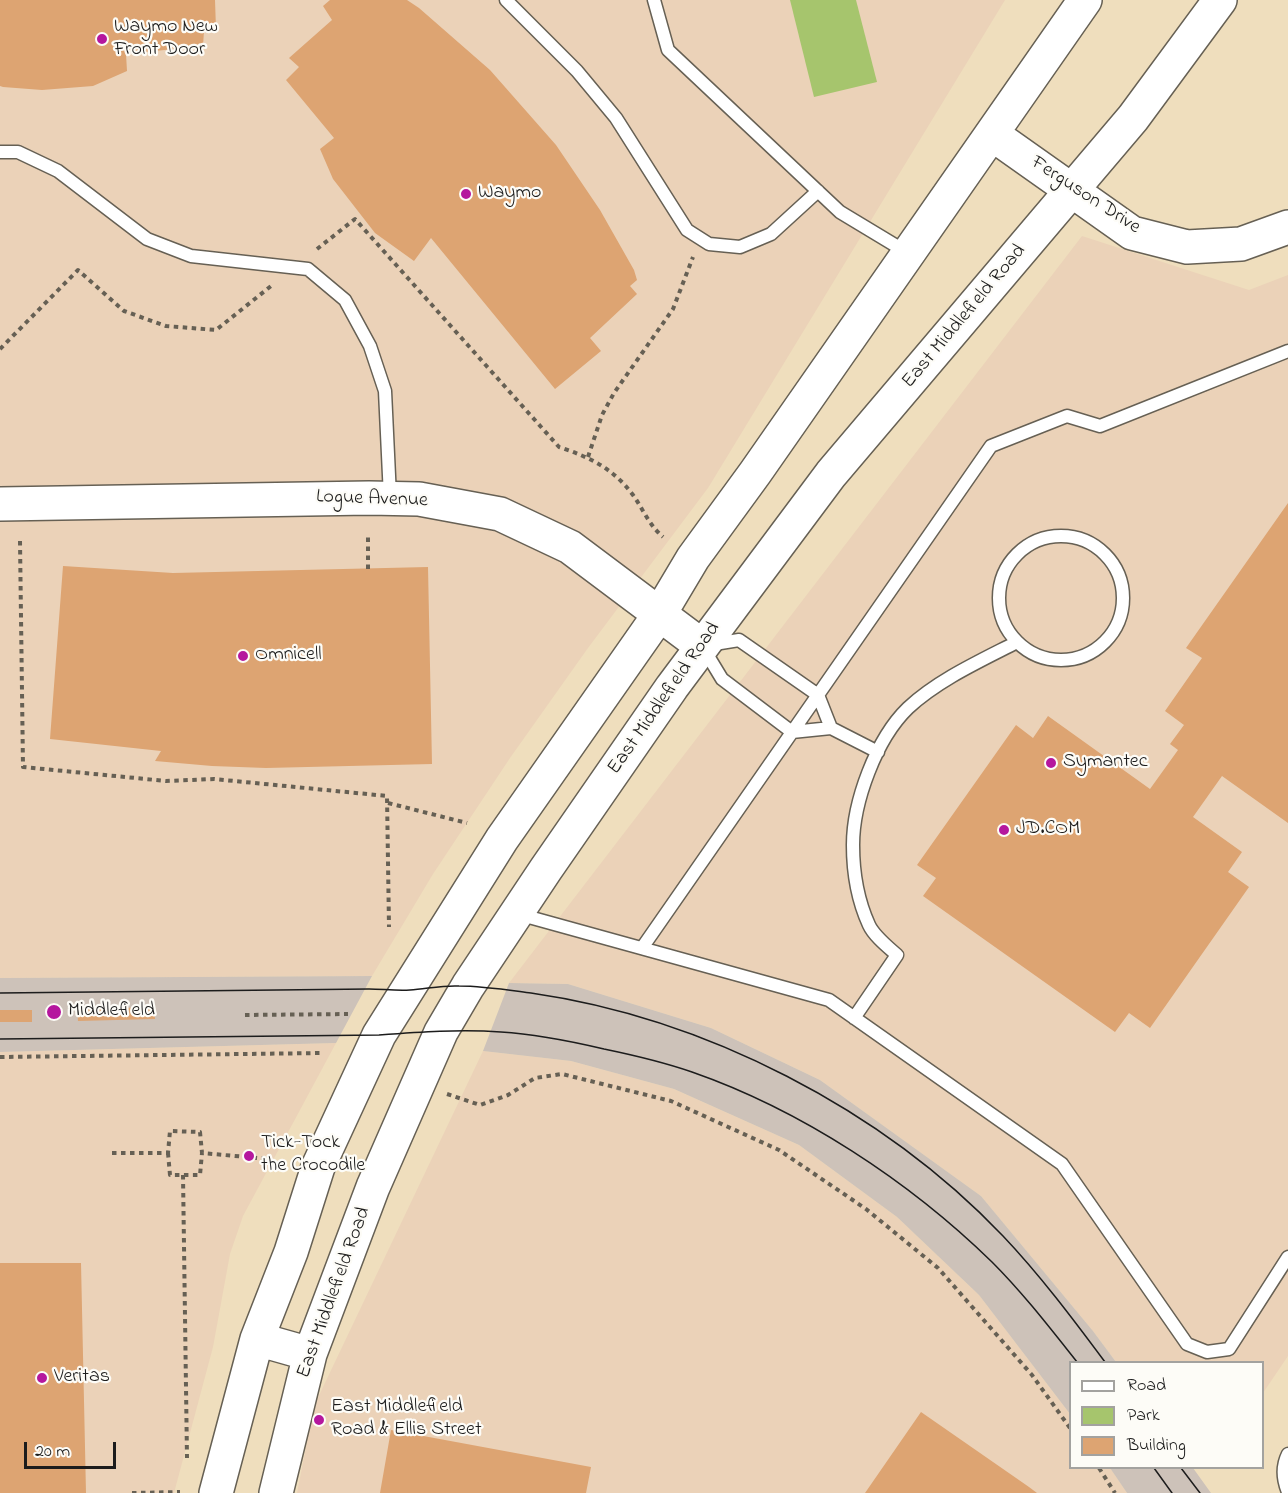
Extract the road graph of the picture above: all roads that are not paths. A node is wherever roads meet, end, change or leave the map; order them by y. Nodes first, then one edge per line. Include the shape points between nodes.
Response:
1 (506, 0) edge
2 (654, 0) edge
3 (1085, 0) edge
4 (1220, 0) edge
5 (992, 134) junction
6 (0, 152) edge
7 (818, 191) junction
8 (1072, 191) junction
9 (1288, 227) edge
10 (908, 253) junction
11 (1288, 351) edge
12 (390, 498) junction
13 (0, 504) edge
14 (659, 615) junction
15 (1017, 642) junction
16 (702, 646) junction
17 (818, 695) junction
18 (831, 728) junction
19 (792, 732) junction
20 (878, 752) junction
21 (516, 914) junction
22 (642, 948) junction
23 (854, 1018) junction
24 (1288, 1257) edge
25 (257, 1339) junction
26 (310, 1354) junction
27 (1288, 1455) edge
28 (1288, 1492) edge
29 (216, 1493) edge
30 (276, 1493) edge

1 - 7 lane via 577,71 616,118 687,230 708,244 740,247 771,234
2 - 7 lane via 668,50
3 - 5 main road
4 - 8 main road, East Middlefield Road via 1133,118
5 - 8 main road, Ferguson Drive
5 - 10 main road
6 - 12 lane via 18,152 58,171 147,239 191,256 308,269 345,300 370,346 385,391
7 - 10 lane via 840,212
8 - 9 main road, Ferguson Drive via 1132,233 1187,247 1241,244
8 - 16 main road, East Middlefield Road via 831,474
10 - 14 main road via 693,558
11 - 17 lane via 1100,426 1067,416 991,446
12 - 13 main road, Logue Avenue
12 - 14 main road, Logue Avenue via 419,499 500,514 570,547
14 - 16 main road, Logue Avenue
14 - 25 main road via 502,839 379,1035 318,1167
15 - 15 lane via 1051,660 1077,659 1100,648 1116,627 1123,603 1119,577 1106,555 1084,540 1058,536 1022,549 1006,569 999,594 1003,620
15 - 20 lane via 972,665 907,709
16 - 17 lane via 739,640
16 - 19 lane via 722,679
16 - 21 main road, East Middlefield Road
17 - 18 lane
17 - 19 lane
18 - 19 lane
18 - 20 lane
19 - 22 lane
20 - 23 lane via 858,808 853,845 857,887 870,928 897,955
21 - 22 lane
21 - 26 main road, East Middlefield Road via 441,1032 373,1187
22 - 23 lane via 829,1000
23 - 24 lane via 1062,1164 1187,1344 1207,1352 1229,1349
25 - 26 main road
25 - 29 main road
26 - 30 main road, East Middlefield Road
27 - 28 lane via 1283,1480

